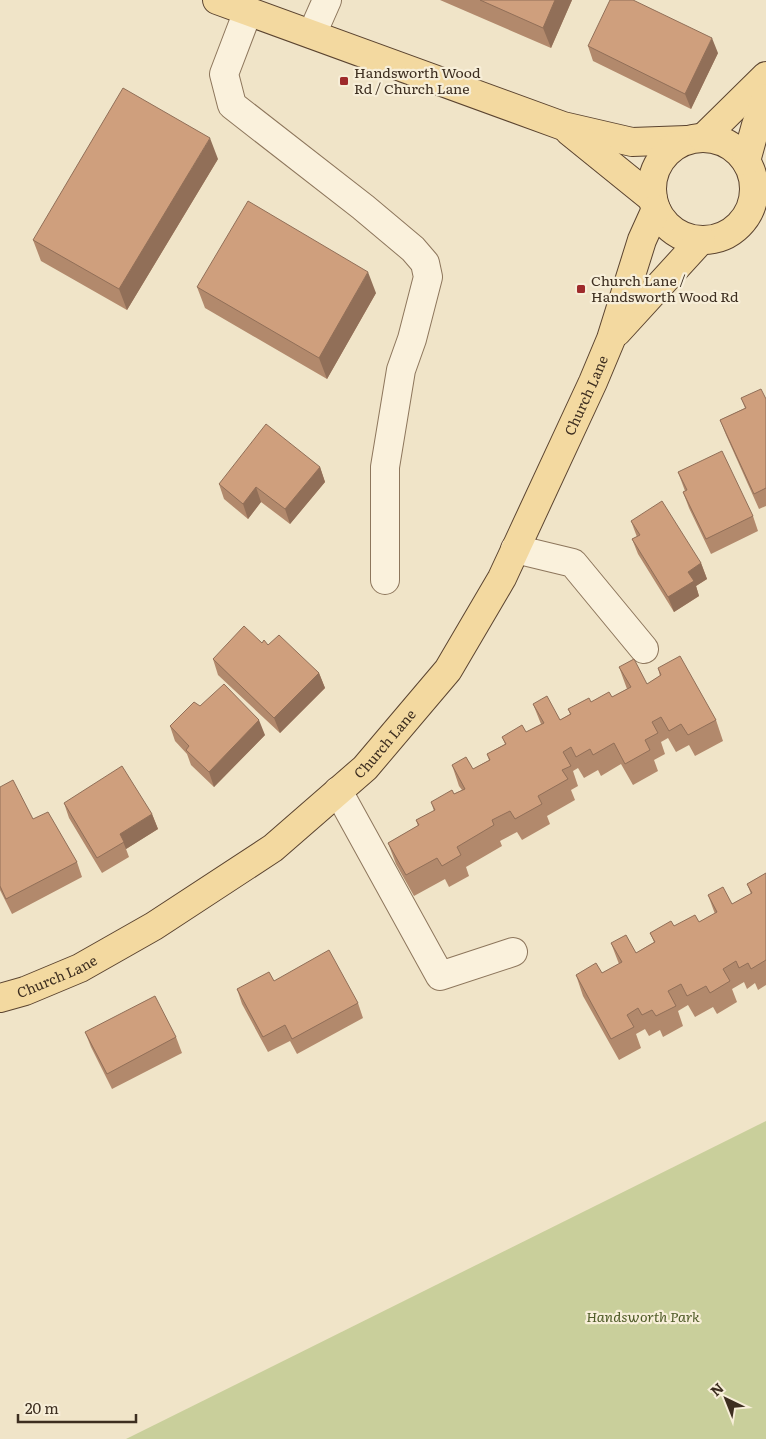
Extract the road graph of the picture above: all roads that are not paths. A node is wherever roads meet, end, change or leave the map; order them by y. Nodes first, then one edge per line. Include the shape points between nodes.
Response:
1 (217, 0) edge
2 (327, 0) edge
3 (248, 11) junction
4 (312, 34) junction
5 (766, 76) edge
6 (766, 98) edge
7 (563, 126) junction
8 (695, 139) junction
9 (756, 160) edge
10 (654, 204) junction
11 (766, 206) edge
12 (741, 224) junction
13 (701, 240) junction
14 (611, 339) junction
15 (515, 549) junction
16 (385, 580) dead end
17 (644, 648) dead end
18 (338, 791) junction
19 (513, 952) dead end
20 (0, 998) edge

1 - 3 main road
2 - 4 lane
3 - 4 main road
3 - 16 lane via 224,74 232,105 363,207 426,262 428,277 401,370 384,467
4 - 7 main road
5 - 8 main road
6 - 9 main road via 756,125
7 - 8 main road via 632,142
7 - 10 main road
8 - 9 main road via 726,142
8 - 10 main road via 670,150 660,160 652,186
9 - 12 main road via 754,196
10 - 13 main road via 663,222 674,232
10 - 14 main road, Church Lane
11 - 12 main road
12 - 13 main road via 719,238
13 - 14 main road, Church Lane
14 - 15 main road, Church Lane
15 - 17 lane via 573,563
15 - 18 main road, Church Lane via 502,578 448,670 365,768
18 - 19 lane via 440,976
18 - 20 main road, Church Lane via 273,848 154,926 80,968

